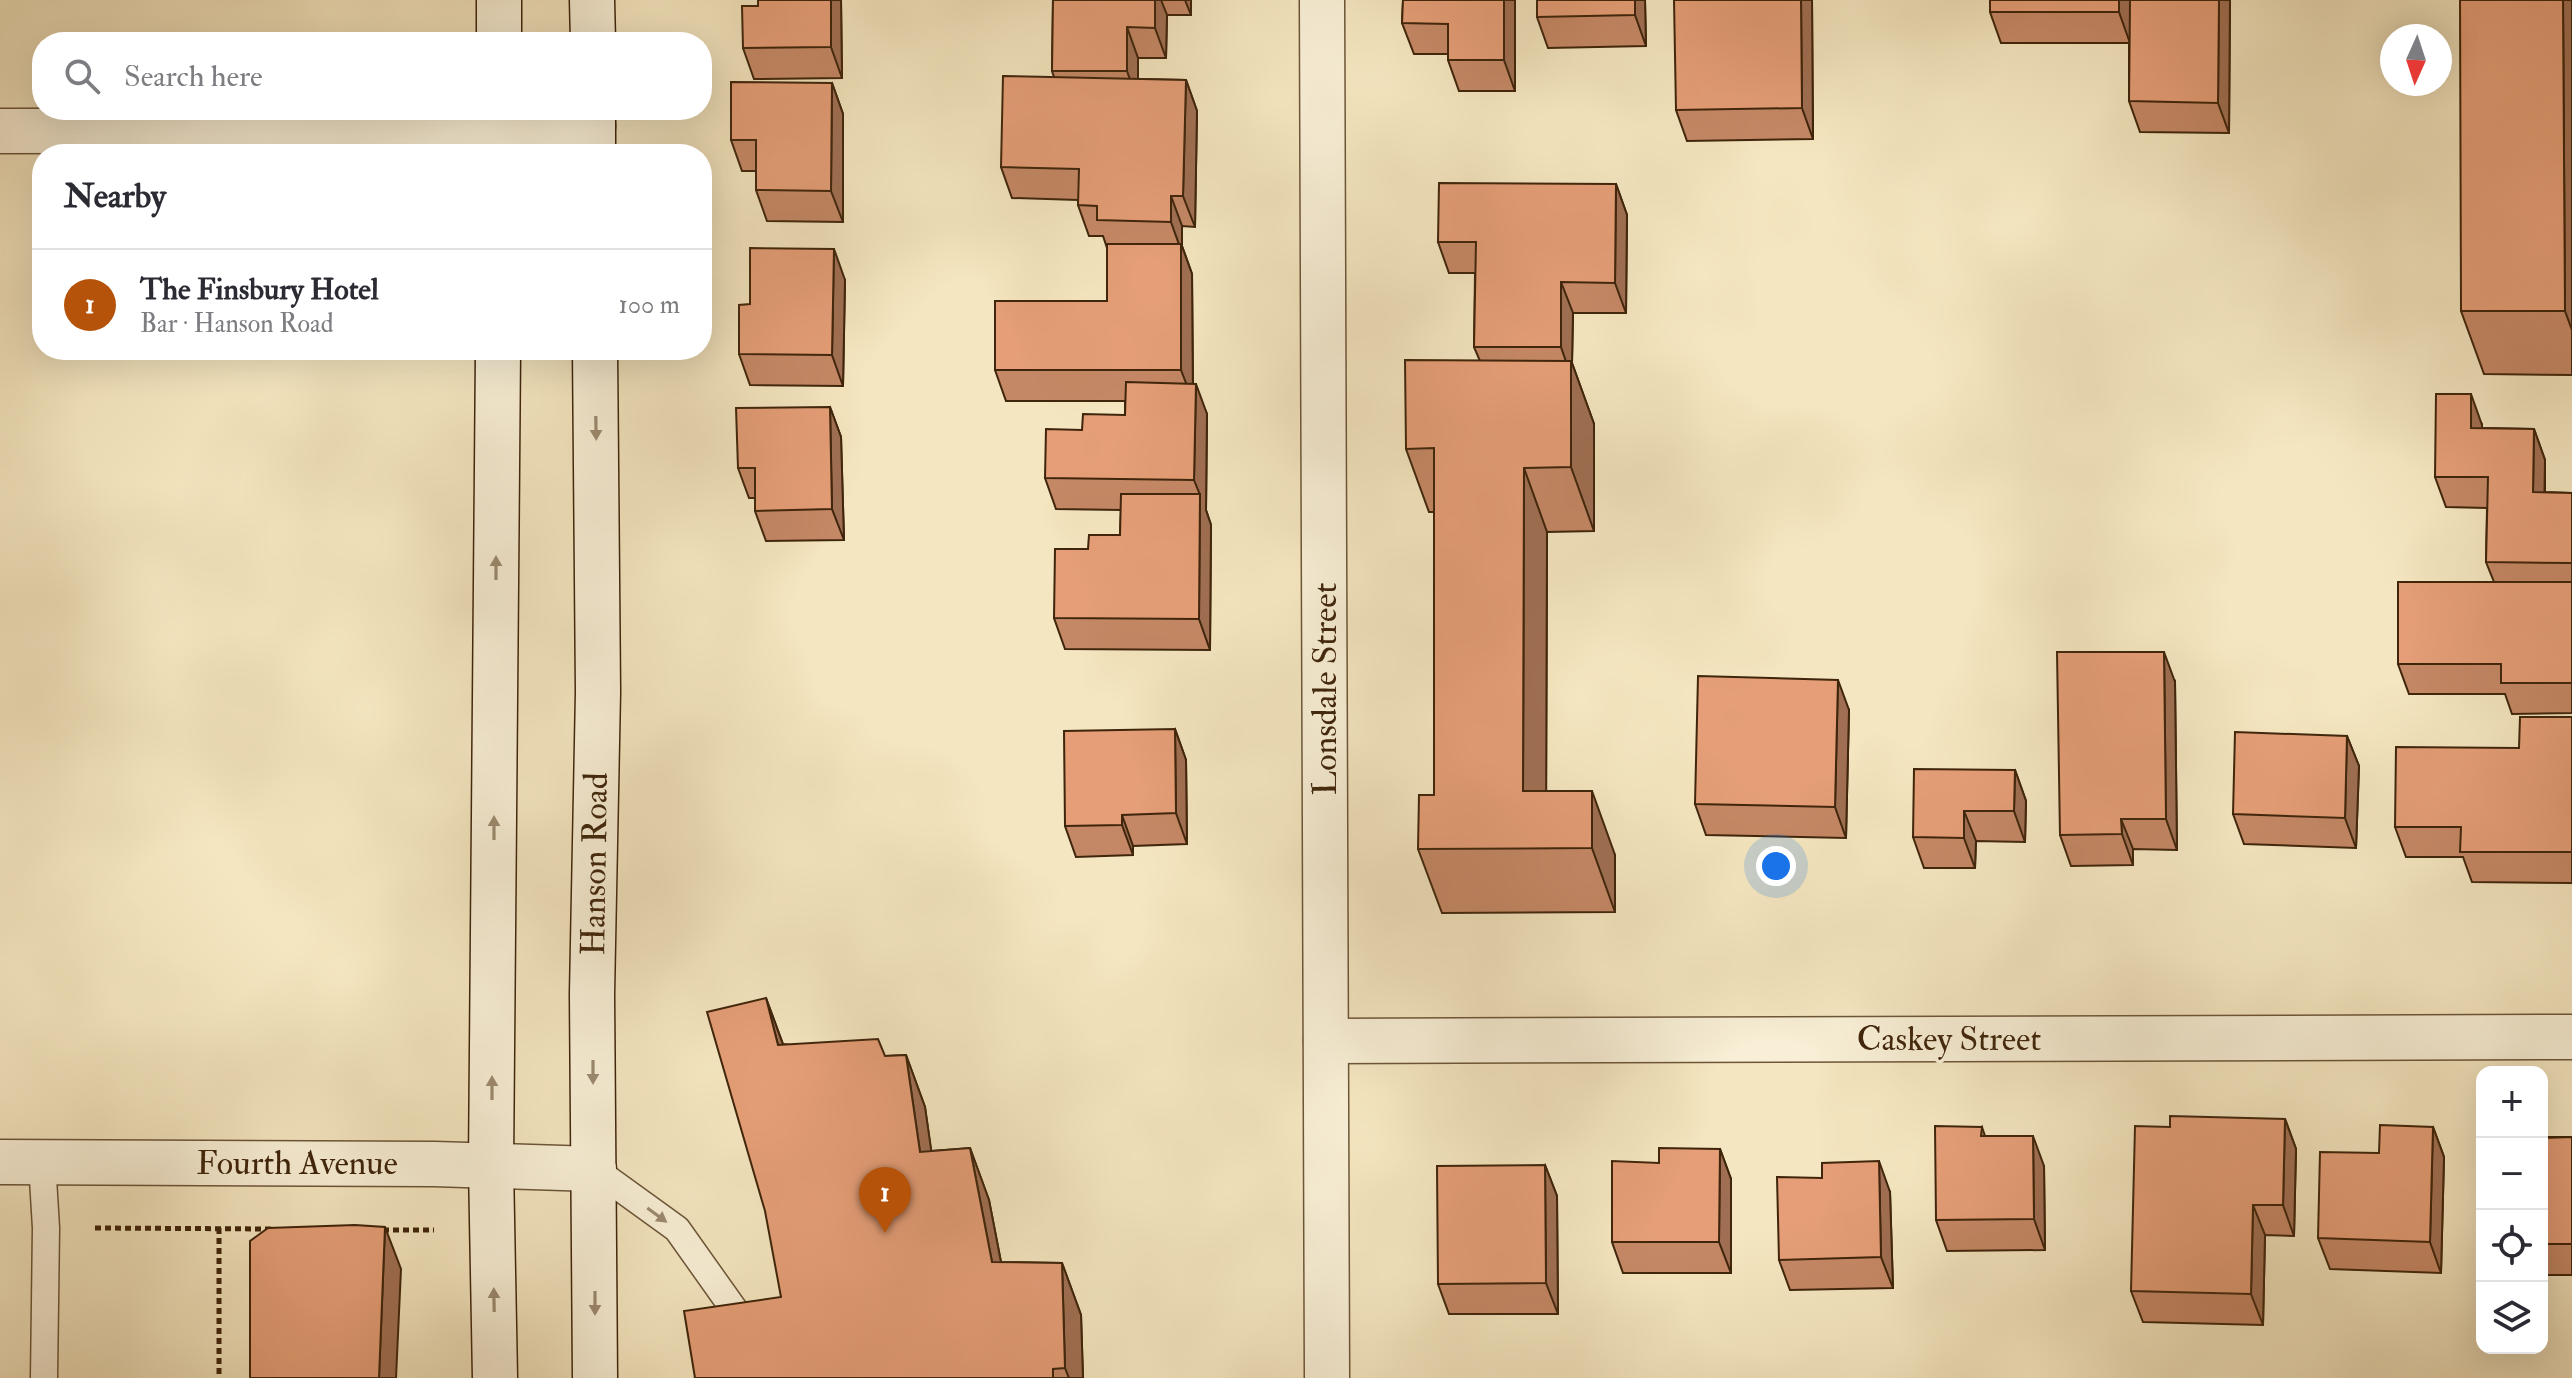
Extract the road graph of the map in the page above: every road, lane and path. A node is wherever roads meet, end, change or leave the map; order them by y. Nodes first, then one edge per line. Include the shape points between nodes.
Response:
1 (499, 0) edge
2 (592, 0) edge
3 (1322, 0) edge
4 (499, 32) edge
5 (593, 32) edge
6 (593, 130) edge
7 (0, 131) edge
8 (499, 131) edge
9 (498, 360) edge
10 (595, 360) edge
11 (2572, 1037) edge
12 (1326, 1041) junction
13 (21, 1162) edge
14 (491, 1166) junction
15 (594, 1169) junction
16 (46, 1228) junction
17 (219, 1228) junction
18 (280, 1229) edge
19 (372, 1230) edge
20 (434, 1230) dead end
21 (750, 1356) edge
22 (44, 1378) edge
23 (219, 1378) edge
24 (495, 1378) edge
25 (595, 1378) edge
26 (1327, 1378) edge

1 - 4 street
2 - 5 street
3 - 12 street, Lonsdale Street
6 - 8 street
7 - 8 street
14 -> 9 street
10 -> 15 street, Hanson Road
11 - 12 street, Caskey Street
12 - 26 street, Lonsdale Street
13 - 14 street, Fourth Avenue
13 - 16 lane
14 - 15 street, Fourth Avenue
24 -> 14 street
15 -> 21 lane via 677,1229 743,1322
15 -> 25 street, Hanson Road
16 - 17 path
16 - 22 lane
17 - 18 path
17 - 23 path
19 - 20 path

